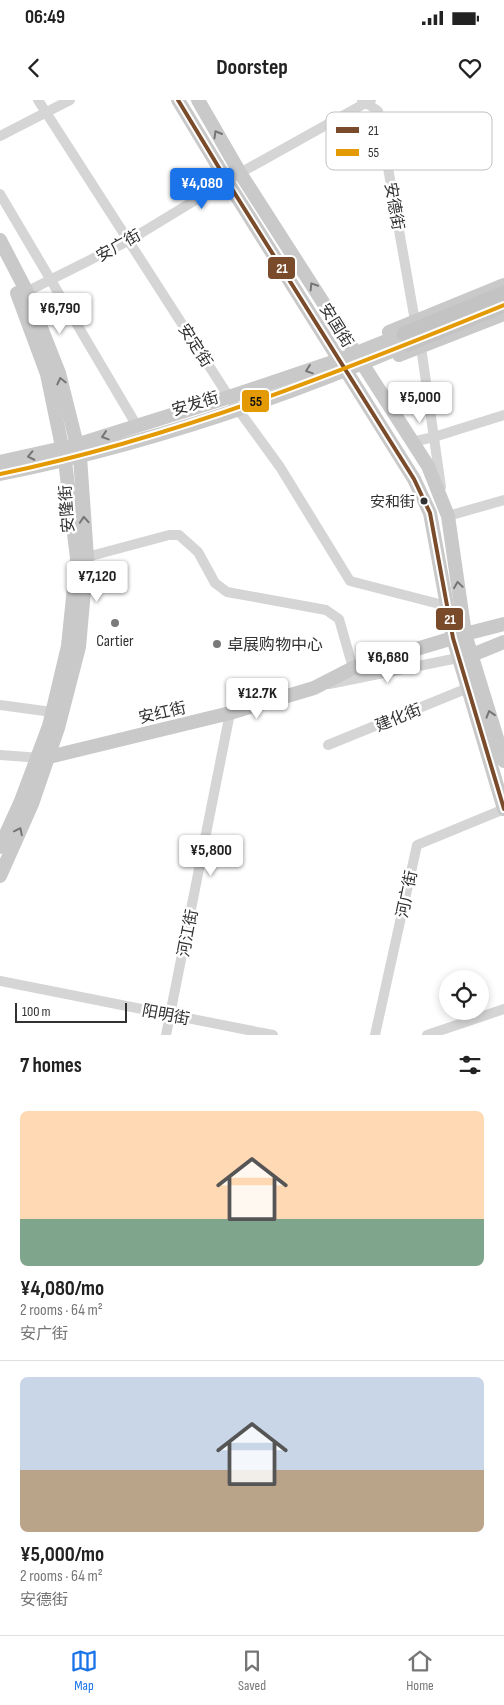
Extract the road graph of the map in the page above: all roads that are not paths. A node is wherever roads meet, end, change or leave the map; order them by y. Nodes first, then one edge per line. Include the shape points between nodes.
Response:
1 (38, 100) edge
2 (70, 100) edge
3 (178, 100) edge
4 (198, 100) edge
5 (366, 101) edge
6 (46, 112) junction
7 (346, 112) edge
8 (378, 112) edge
9 (326, 124) edge
10 (0, 136) edge
11 (388, 170) edge
12 (240, 172) junction
13 (226, 181) junction
14 (0, 194) edge
15 (0, 240) edge
16 (128, 241) junction
17 (0, 261) edge
18 (51, 280) junction
19 (504, 284) edge
20 (504, 293) edge
21 (23, 294) junction
22 (504, 305) edge
23 (504, 314) edge
24 (415, 321) junction
25 (411, 342) junction
26 (359, 358) junction
27 (342, 365) junction
28 (234, 403) junction
29 (504, 415) edge
30 (136, 426) junction
31 (434, 437) junction
32 (412, 442) junction
33 (71, 453) junction
34 (0, 462) edge
35 (0, 474) edge
36 (442, 498) junction
37 (504, 500) edge
38 (448, 516) junction
39 (87, 557) junction
40 (447, 606) junction
41 (504, 624) edge
42 (459, 636) junction
43 (504, 642) edge
44 (465, 656) junction
45 (353, 668) junction
46 (314, 688) junction
47 (468, 688) junction
48 (0, 705) edge
49 (52, 712) junction
50 (230, 713) junction
51 (328, 745) dead end
52 (0, 755) edge
53 (42, 758) junction
54 (504, 761) edge
55 (504, 809) edge
56 (0, 847) edge
57 (0, 876) edge
58 (0, 981) edge
59 (504, 1009) edge
60 (171, 1016) junction
61 (166, 1035) edge
62 (273, 1035) edge
63 (375, 1035) edge
64 (427, 1035) edge

1 - 6 street, 安定街
2 - 6 street
3 - 13 main road, 安国街
12 -> 4 main road, 安国街
5 - 7 street, 安广街
5 - 8 street, 安德街
6 - 10 street
6 - 16 street, 安定街
9 - 12 street, 安广街
11 - 24 street, 安德街
12 - 13 street, 安广街
26 -> 12 main road, 安国街
13 - 16 street, 安广街
13 - 27 main road, 安国街
14 - 18 street
15 - 21 main road, 安隆街
16 - 18 street, 安广街
16 - 28 street, 安定街
17 - 21 main road, 安隆街
18 - 21 street, 安广街
18 - 30 street
19 - 24 main road, 安发街
20 - 25 highway, 安发街
21 - 33 main road, 安隆街
22 - 25 highway, 安发街
23 - 25 main road, 安发街
24 - 26 main road, 安发街 via 381,336
25 - 26 main road, 安发街
25 - 26 main road, 安发街 via 392,357
25 - 31 street
26 - 27 main road, 安发街
26 - 32 main road, 安国街
27 - 28 main road, 安发街
27 - 40 main road, 安国街 via 414,479 430,514
28 - 30 main road, 安发街
28 - 33 main road, 安发街
28 - 40 street, 安定街 via 280,467 350,581
29 - 31 street
30 -> 33 main road, 安发街
31 - 32 street
31 - 36 street
32 - 36 main road, 安国街 via 428,466
33 -> 34 main road
33 - 35 main road
39 -> 33 main road, 安隆街
33 - 49 main road, 安隆街 via 77,558 68,646
36 - 38 main road, 安国街
37 - 38 street
42 -> 38 main road, 安国街
39 - 45 street via 179,535 198,552 214,583 228,592 326,610 339,619
39 - 53 main road, 安隆街 via 79,648
40 - 42 main road, 安国街
41 - 42 main road, 安红街
42 - 44 main road
42 - 45 main road, 安红街
43 - 44 main road
44 - 46 street
44 - 47 main road
54 -> 44 main road
45 - 46 main road, 安红街
46 - 50 main road, 安红街
47 - 51 street, 建化街
47 - 55 main road
48 - 49 street
49 - 53 main road, 安隆街
50 - 53 main road, 安红街
50 - 60 street, 河江街
52 - 53 street
53 - 56 main road
57 -> 53 main road via 32,804
55 - 63 street, 河广街 via 417,845
58 - 60 street, 阳明街
59 - 64 street
60 - 61 street, 河江街
60 - 62 street, 阳明街

